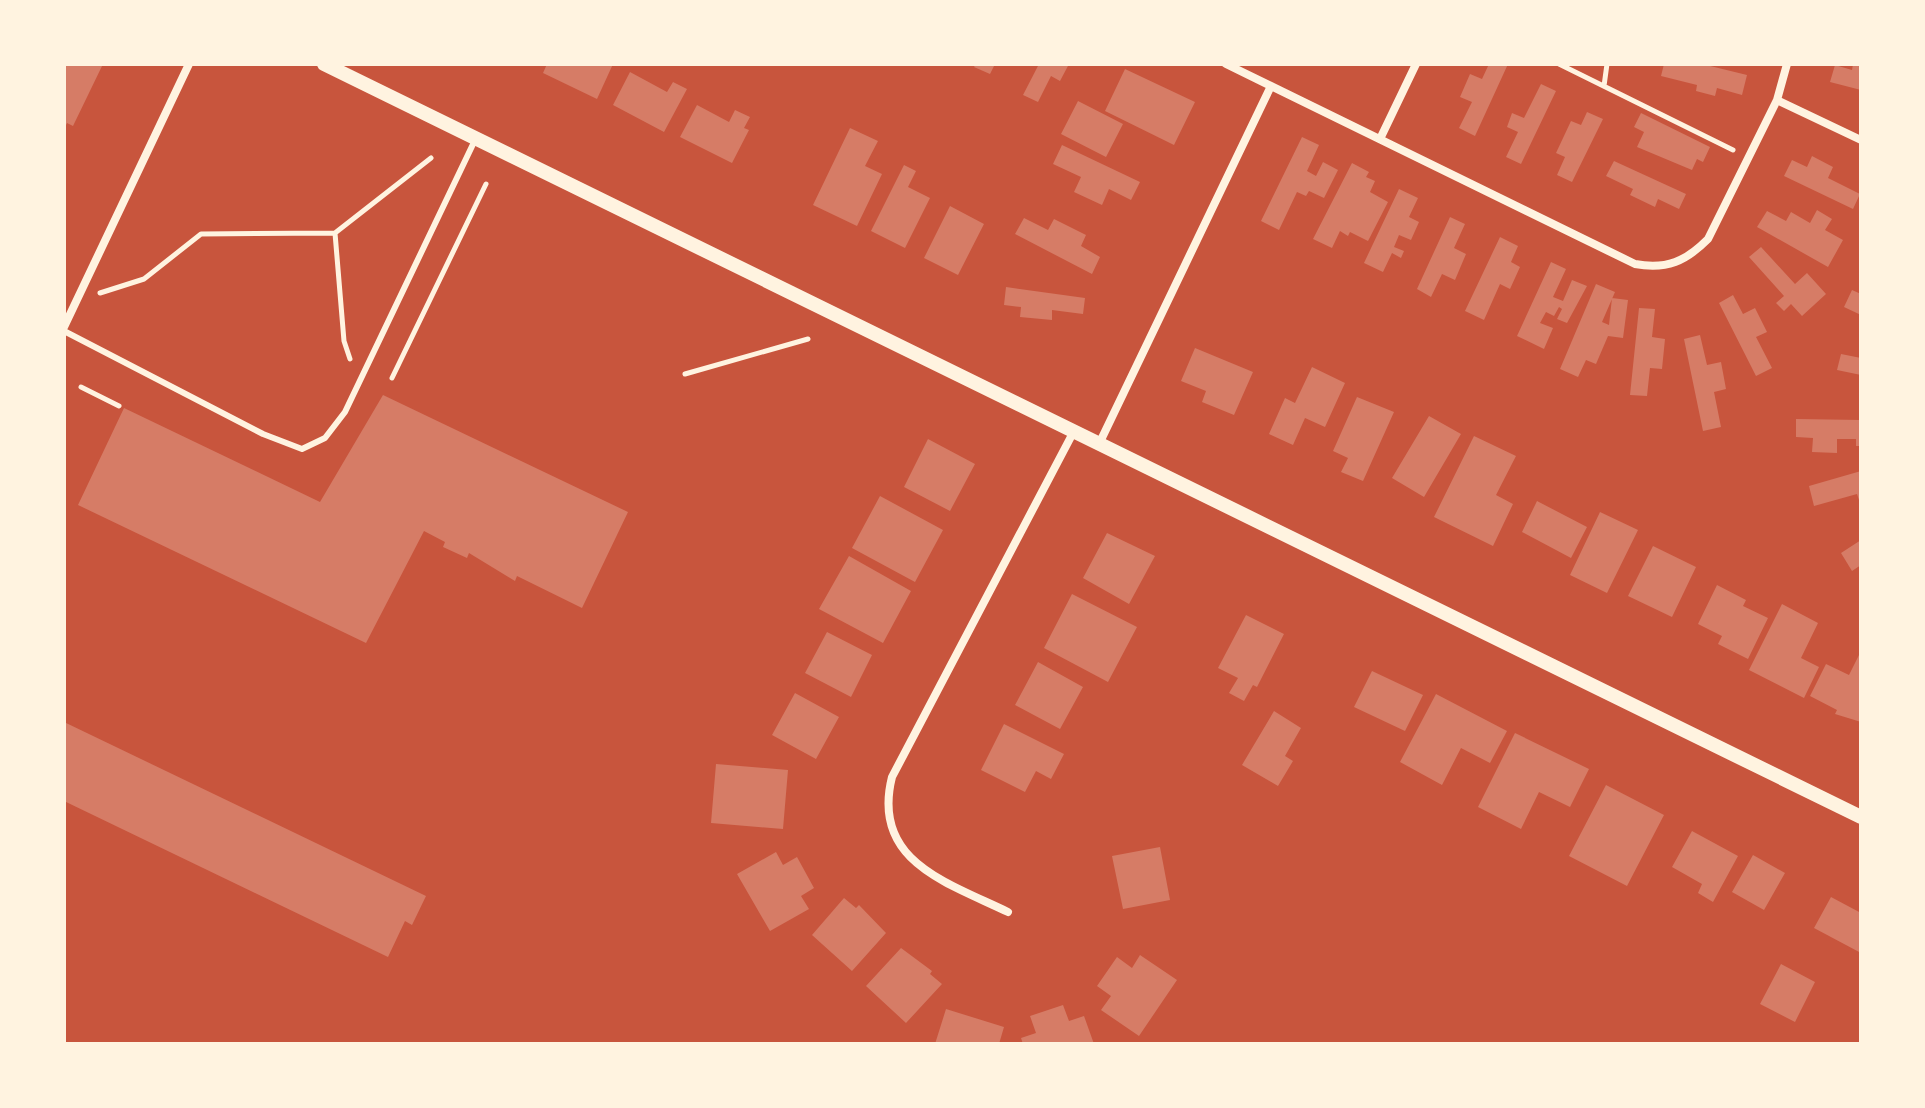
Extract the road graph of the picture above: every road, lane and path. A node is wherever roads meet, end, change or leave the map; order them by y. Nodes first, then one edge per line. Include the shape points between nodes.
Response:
1 (189, 64) edge
2 (324, 64) edge
3 (1226, 64) edge
4 (1416, 64) edge
5 (1559, 64) edge
6 (1607, 64) edge
7 (1787, 64) edge
8 (1271, 86) junction
9 (1604, 86) junction
10 (1777, 100) junction
11 (1380, 139) junction
12 (475, 140) junction
13 (1861, 140) edge
14 (1748, 157) junction
15 (431, 158) dead end
16 (486, 184) dead end
17 (335, 233) junction
18 (76, 301) junction
19 (64, 329) edge
20 (808, 339) dead end
21 (685, 374) dead end
22 (392, 378) dead end
23 (358, 386) junction
24 (81, 387) dead end
25 (119, 406) dead end
26 (1074, 431) junction
27 (1100, 442) junction
28 (1861, 817) edge
29 (1008, 912) dead end

1 - 18 street
2 - 12 street
3 - 8 street
4 - 11 street
5 - 9 path
6 - 9 path
7 - 10 street
8 - 11 street
8 - 27 street
9 - 14 path
10 - 13 street
10 - 14 street
11 - 14 street via 1635,264 1656,268 1692,255 1708,239
12 - 23 lane
12 - 26 street
15 - 17 path
16 - 22 path
17 - 18 path via 201,234 144,279
17 - 23 path via 344,341
18 - 19 street
19 - 23 lane via 263,434 302,449 325,438
20 - 21 path
24 - 25 path
26 - 27 street
26 - 29 street via 892,777 886,801 890,827 903,851 930,874
27 - 28 street

